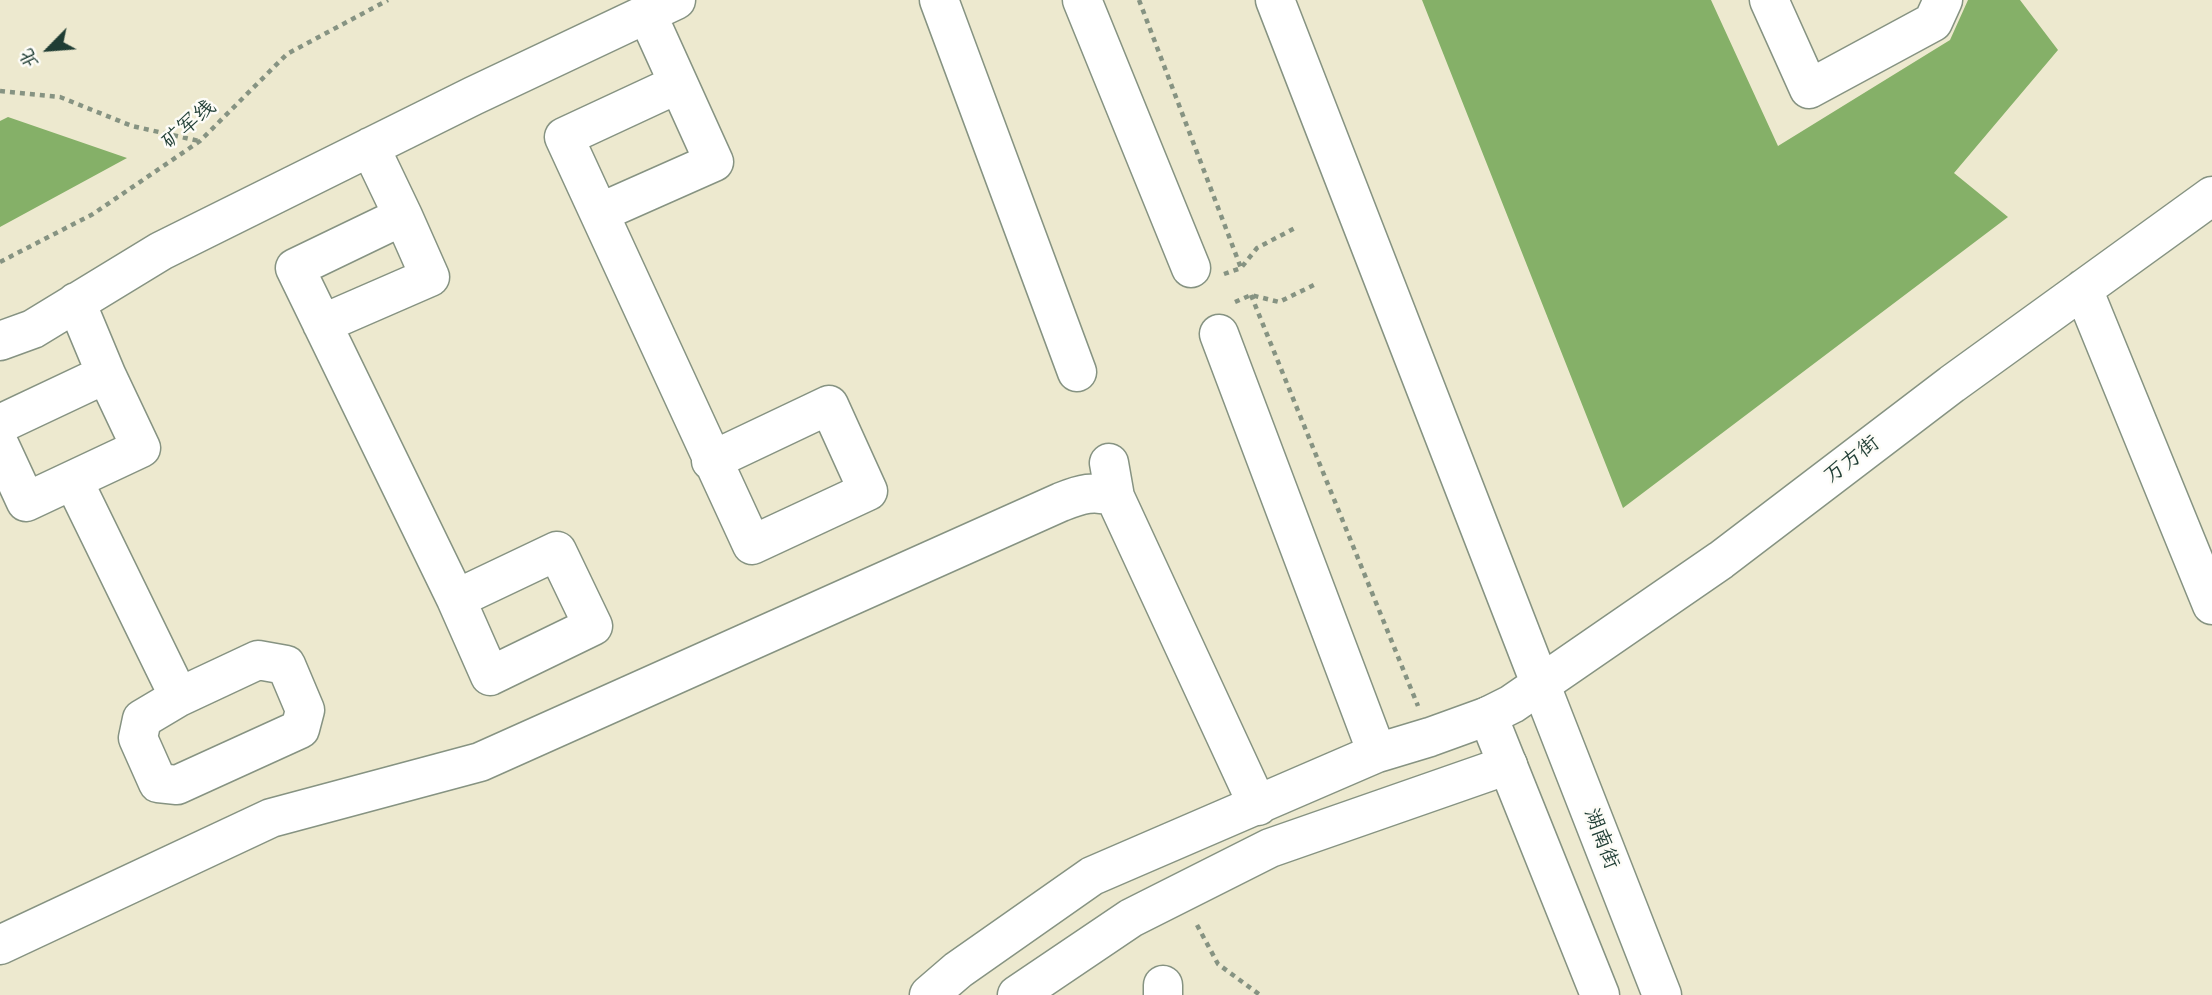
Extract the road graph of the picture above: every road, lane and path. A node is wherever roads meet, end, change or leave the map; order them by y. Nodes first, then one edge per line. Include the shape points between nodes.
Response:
1 (388, 0) edge
2 (939, 0) edge
3 (1082, 0) edge
4 (1139, 0) edge
5 (1275, 0) edge
6 (1769, 0) edge
7 (1943, 0) edge
8 (662, 7) edge
9 (678, 84) junction
10 (0, 91) edge
11 (200, 141) junction
12 (370, 147) junction
13 (2212, 196) edge
14 (599, 214) junction
15 (403, 216) junction
16 (1295, 228) dead end
17 (0, 262) edge
18 (1241, 268) junction
19 (1206, 272) joint
20 (1318, 283) dead end
21 (2083, 289) junction
22 (1251, 295) junction
23 (76, 302) junction
24 (1225, 319) joint
25 (323, 324) junction
26 (0, 341) edge
27 (1077, 372) dead end
28 (106, 374) junction
29 (0, 424) edge
30 (0, 446) edge
31 (711, 461) dead end
32 (73, 480) junction
33 (456, 599) dead end
34 (2212, 605) edge
35 (1540, 683) junction
36 (180, 697) dead end
37 (1488, 716) junction
38 (1430, 737) junction
39 (1377, 753) junction
40 (1507, 765) junction
41 (1258, 806) junction
42 (1180, 894) junction
43 (0, 945) edge
44 (929, 995) edge
45 (1017, 995) edge
46 (1259, 995) edge
47 (1600, 995) edge
48 (1662, 995) edge

1 - 11 path, 矿军线 via 287,54
2 - 27 street
3 - 19 street
4 - 18 path
5 - 35 street, 湖南街
6 - 7 street via 1809,89 1933,22
8 - 9 street
8 - 12 street
9 - 14 street via 564,137
9 - 14 street via 714,162
10 - 11 path via 60,97 132,126
11 - 17 path, 矿军线 via 93,214
12 - 15 street
12 - 23 street via 161,251
13 - 21 street, 万方街
14 - 31 street
15 - 25 street via 295,268
15 - 25 street via 430,277
16 - 18 path via 1257,247
18 - 19 path
20 - 22 path via 1279,302
21 - 34 street
21 - 35 street, 万方街 via 1721,560
22 - 24 path
22 - 38 path
23 - 26 street via 33,329
23 - 28 street
24 - 39 street
25 - 33 street
28 - 29 street
28 - 32 street via 141,448
30 - 32 street via 26,502
32 - 36 street
35 - 37 street, 万方街
35 - 48 street, 湖南街
37 - 38 street, 万方街
37 - 40 street
38 - 39 street, 万方街
39 - 41 street, 万方街
40 - 42 street via 1270,848
40 - 47 street
41 - 43 street via 1112,480 1100,492 1061,502 480,762 271,818
41 - 44 street, 万方街 via 1092,876
42 - 45 street via 1131,918
42 - 46 path via 1218,964

